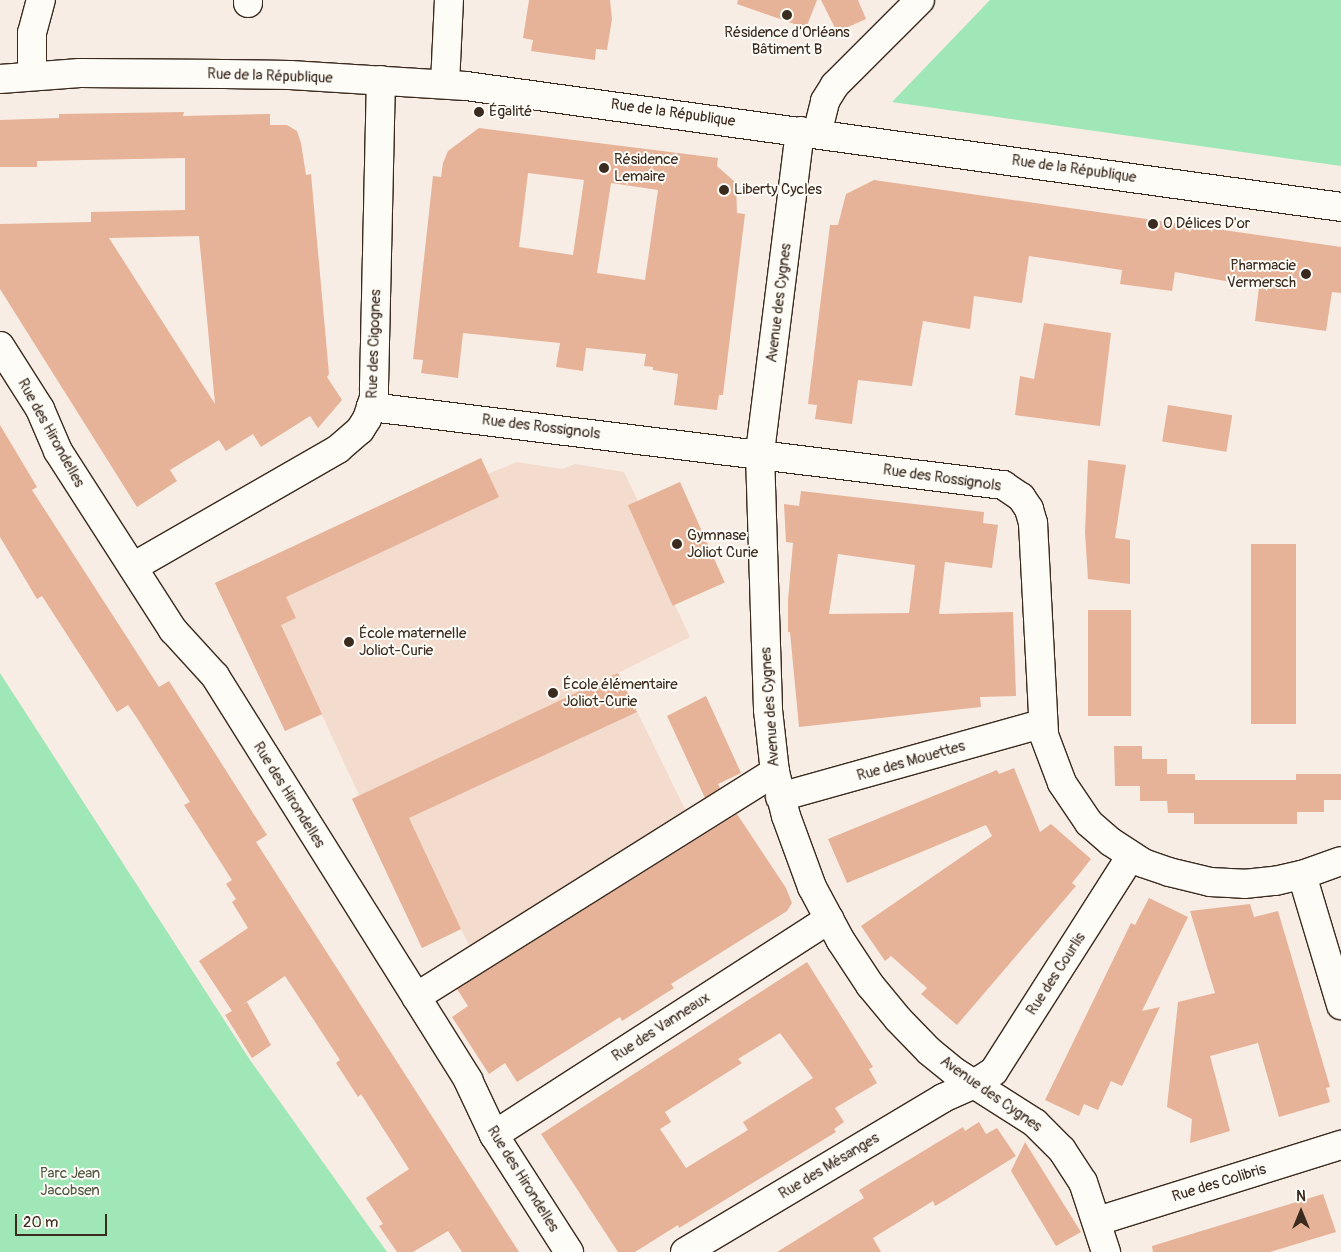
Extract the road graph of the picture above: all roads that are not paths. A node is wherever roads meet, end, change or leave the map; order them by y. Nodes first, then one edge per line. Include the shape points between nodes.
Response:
1 (41, 0) edge
2 (449, 0) edge
3 (920, 0) edge
4 (32, 75) junction
5 (0, 79) edge
6 (381, 80) junction
7 (444, 84) junction
8 (809, 132) junction
9 (1341, 207) edge
10 (0, 346) edge
11 (371, 407) junction
12 (760, 454) junction
13 (133, 567) junction
14 (1042, 724) junction
15 (778, 784) junction
16 (1131, 856) junction
17 (1341, 861) edge
18 (1302, 875) junction
19 (829, 919) junction
20 (416, 997) junction
21 (1341, 1005) edge
22 (974, 1084) junction
23 (494, 1135) junction
24 (1341, 1145) edge
25 (1098, 1221) junction
26 (569, 1252) edge
27 (686, 1252) edge
28 (1106, 1252) edge

1 - 4 street via 32,33
2 - 7 street
3 - 8 street, Avenue des Cygnes via 835,85
4 - 5 street, Rue de la République
4 - 6 street, Rue de la République via 224,74
6 - 7 street, Rue de la République
6 - 11 street, Rue des Cigognes
7 - 8 street, Rue de la République
8 - 9 street, Rue de la République
8 - 12 street, Avenue des Cygnes
10 - 13 street, Rue des Hirondelles via 40,408 58,451
11 - 12 street, Rue des Rossignols
11 - 13 street, Rue des Cigognes via 360,430 338,449
12 - 14 street, Rue des Rossignols via 989,482 1010,488 1021,497 1029,509 1034,530
12 - 15 street, Avenue des Cygnes via 765,658 770,733
13 - 20 street, Rue des Hirondelles via 173,630 215,676
14 - 15 street, Rue des Mouettes
14 - 16 street, Rue des Rossignols via 1051,759 1072,801 1098,832
15 - 19 street, Avenue des Cygnes via 803,865
15 - 20 street, Rue des Mouettes
16 - 18 street, Rue des Rossignols via 1169,872 1210,882 1260,883
16 - 22 street, Rue des Courlis via 994,1071
17 - 18 street, Rue des Rossignols
18 - 21 street
19 - 22 street, Avenue des Cygnes via 870,985 898,1018 929,1051
19 - 23 street, Rue des Vanneaux
20 - 23 street, Rue des Hirondelles via 468,1080
22 - 25 street, Avenue des Cygnes via 1035,1123 1053,1140 1078,1171
22 - 27 street, Rue des Mésanges via 943,1098
23 - 26 street, Rue des Hirondelles
24 - 25 street, Rue des Colibris
25 - 28 street, Avenue des Cygnes

